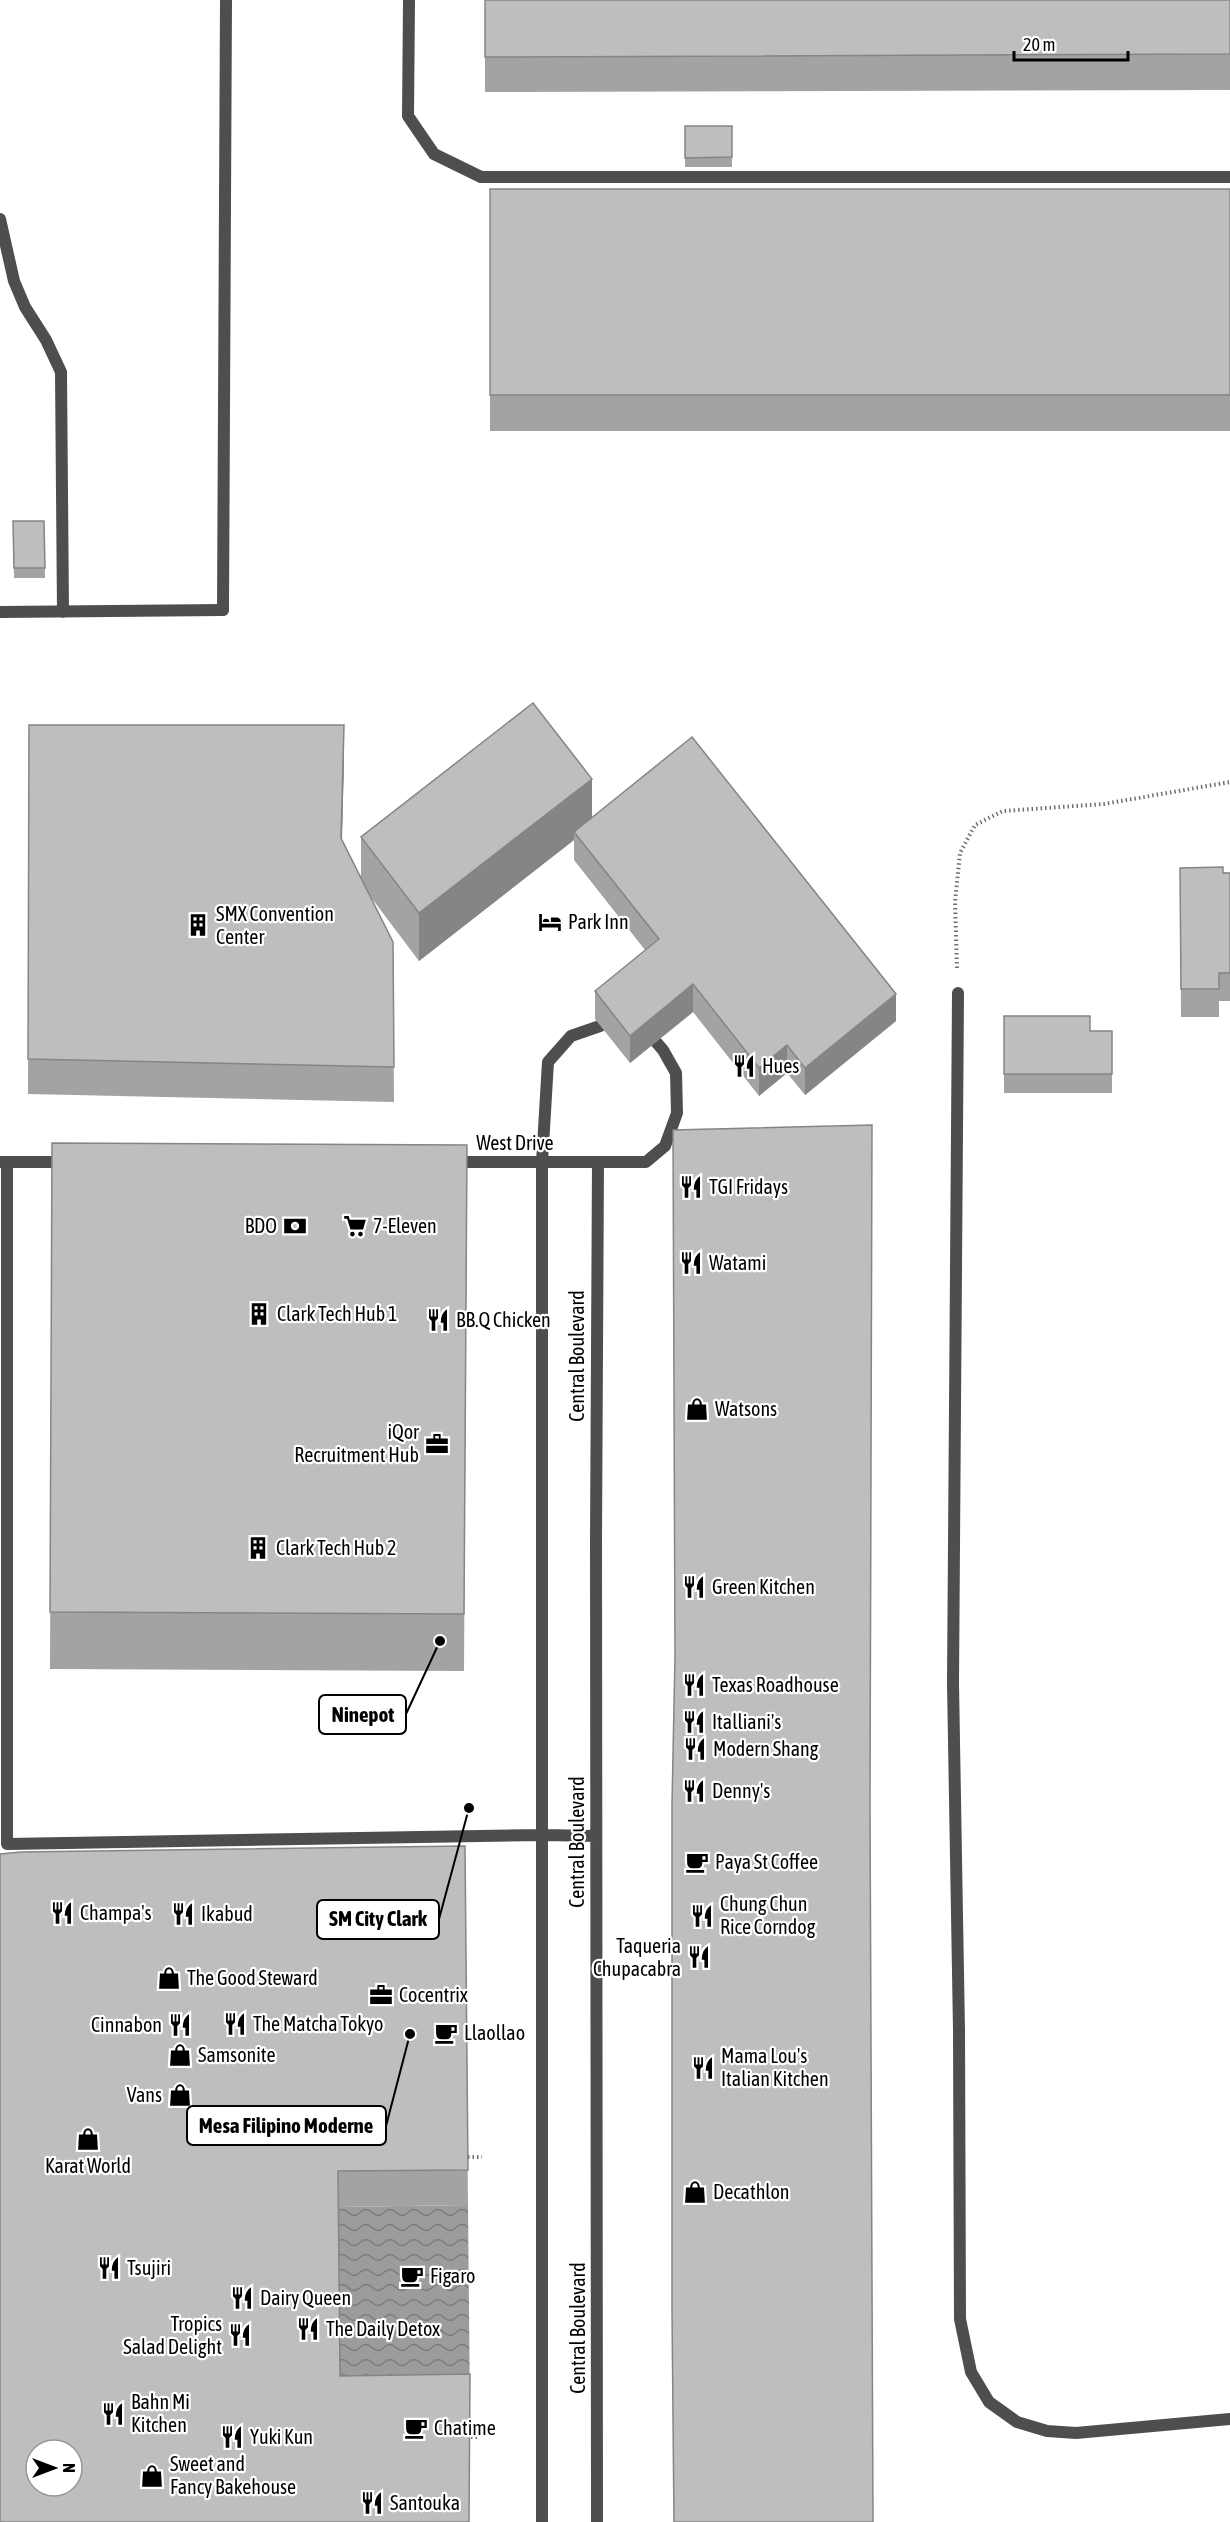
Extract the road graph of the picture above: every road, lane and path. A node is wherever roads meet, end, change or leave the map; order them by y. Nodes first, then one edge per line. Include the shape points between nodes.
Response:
1 (226, 0) edge
2 (409, 0) edge
3 (1230, 177) edge
4 (0, 219) edge
5 (0, 612) edge
6 (63, 612) junction
7 (1230, 782) edge
8 (958, 993) joint
9 (600, 1026) edge
10 (656, 1042) edge
11 (3, 1162) edge
12 (78, 1162) edge
13 (435, 1162) edge
14 (542, 1162) junction
15 (598, 1162) junction
16 (543, 1835) junction
17 (596, 1836) junction
18 (468, 2157) edge
19 (482, 2157) dead end
20 (1230, 2419) edge
21 (479, 2437) dead end
22 (471, 2438) edge
23 (542, 2522) edge
24 (597, 2522) edge

1 - 6 street via 223,610
2 - 3 street via 408,116 434,154 481,177
4 - 6 street via 14,280 61,372
5 - 6 street
7 - 8 path via 1104,804 1003,811 975,825 960,854 955,902
8 - 20 street via 953,1683 960,2319 971,2372 990,2402 1017,2422 1047,2431 1076,2433
9 - 14 street, Central Boulevard via 571,1036 548,1062
10 - 15 street, West Drive via 676,1072 677,1113 665,1146 646,1162
11 - 12 street
11 - 16 street via 7,1844
13 - 14 street, West Drive
14 - 15 street, West Drive
14 - 16 street, Central Boulevard
15 - 17 street, Central Boulevard
16 - 17 street
16 - 23 street, Central Boulevard
17 - 24 street, Central Boulevard
18 - 19 path
21 - 22 path

